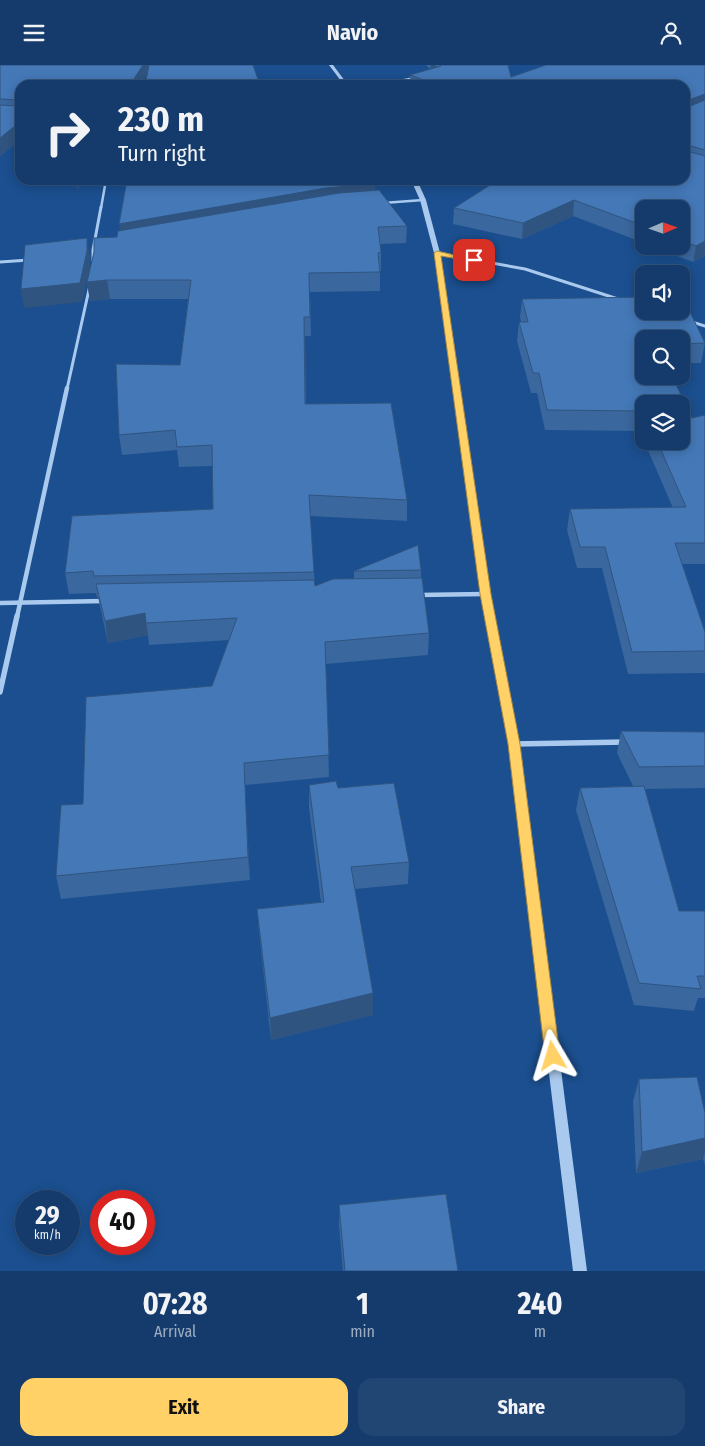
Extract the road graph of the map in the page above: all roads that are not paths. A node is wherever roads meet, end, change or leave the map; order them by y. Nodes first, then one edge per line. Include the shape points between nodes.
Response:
1 (331, 65) edge
2 (424, 75) edge
3 (342, 80) edge
4 (402, 80) edge
5 (105, 185) edge
6 (416, 185) edge
7 (423, 200) junction
8 (377, 203) edge
9 (103, 248) edge
10 (93, 250) junction
11 (85, 251) edge
12 (437, 253) junction
13 (35, 259) edge
14 (0, 262) edge
15 (93, 269) edge
16 (91, 278) edge
17 (625, 301) edge
18 (687, 320) edge
19 (705, 326) edge
20 (486, 594) junction
21 (416, 595) edge
22 (110, 601) edge
23 (21, 602) junction
24 (0, 603) edge
25 (0, 692) edge
26 (629, 742) edge
27 (514, 744) junction
28 (580, 1271) edge

1 - 3 street
2 - 4 street
5 - 10 street
6 - 7 street
7 - 8 street
7 - 12 street
9 - 10 street
10 - 11 street
10 - 15 street
12 - 17 street via 525,269
12 - 20 street
13 - 14 street
16 - 23 street
18 - 19 street
20 - 21 street
20 - 27 street
22 - 23 street
23 - 24 street
23 - 25 street
26 - 27 street
27 - 28 street

